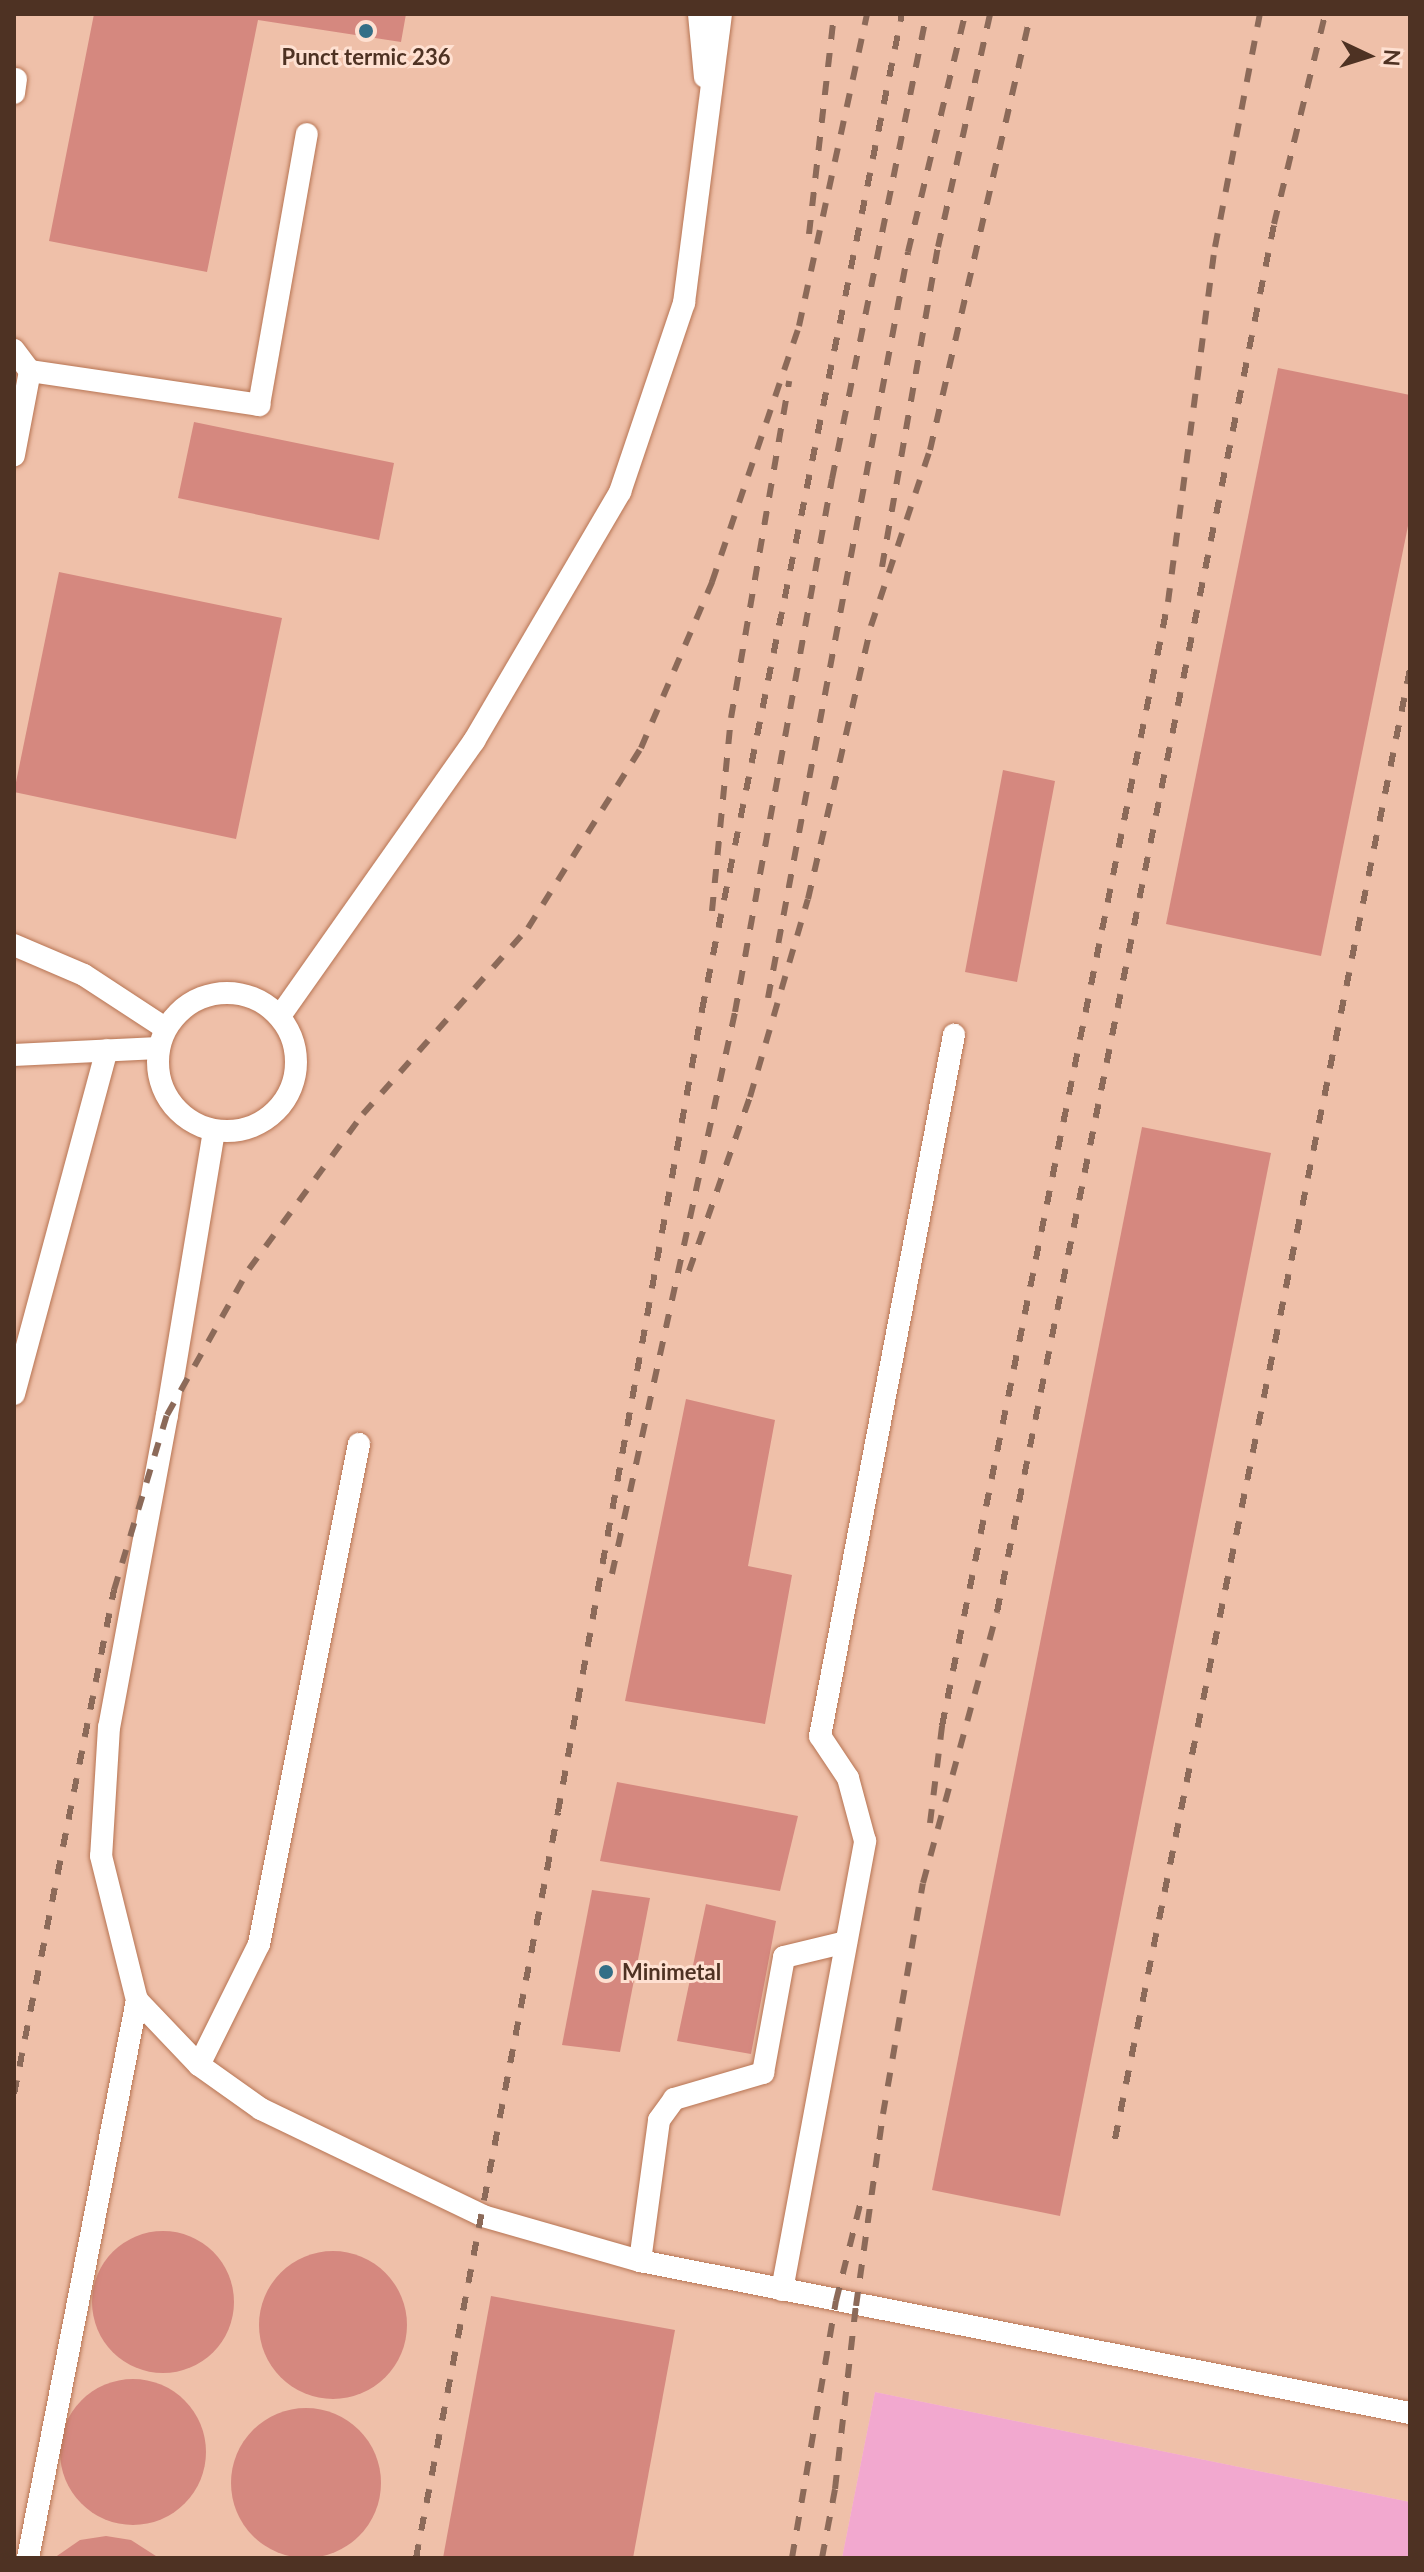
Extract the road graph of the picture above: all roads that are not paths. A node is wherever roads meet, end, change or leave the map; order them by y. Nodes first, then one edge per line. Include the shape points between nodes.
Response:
1 (699, 14) edge
2 (721, 14) edge
3 (709, 119) junction
4 (307, 134) dead end
5 (14, 350) edge
6 (30, 371) junction
7 (14, 455) edge
8 (14, 945) edge
9 (280, 1016) junction
10 (954, 1035) dead end
11 (162, 1038) junction
12 (107, 1050) junction
13 (14, 1055) edge
14 (214, 1131) junction
15 (14, 1394) edge
16 (359, 1444) dead end
17 (846, 1942) junction
18 (137, 2000) junction
19 (199, 2065) junction
20 (640, 2261) junction
21 (782, 2290) junction
22 (1410, 2413) edge
23 (28, 2558) edge

1 - 3 lane
2 - 3 lane
3 - 9 lane via 684,303 620,492 474,741
4 - 6 lane via 259,405
5 - 6 lane
6 - 7 lane
8 - 11 lane via 84,975
9 - 11 lane via 242,994 219,993 198,998 179,1011
9 - 14 lane via 296,1056 287,1097 256,1126
10 - 17 lane via 820,1736 848,1778 865,1841
11 - 12 lane
11 - 14 lane via 158,1076 169,1101 188,1121
12 - 13 lane
12 - 15 lane
14 - 18 lane via 109,1727 101,1856
16 - 19 lane via 259,1944
17 - 20 lane via 784,1957 763,2073 674,2099 659,2120
17 - 21 lane
18 - 19 lane
18 - 23 lane
19 - 20 lane via 261,2109 483,2216
20 - 21 lane
21 - 22 lane

